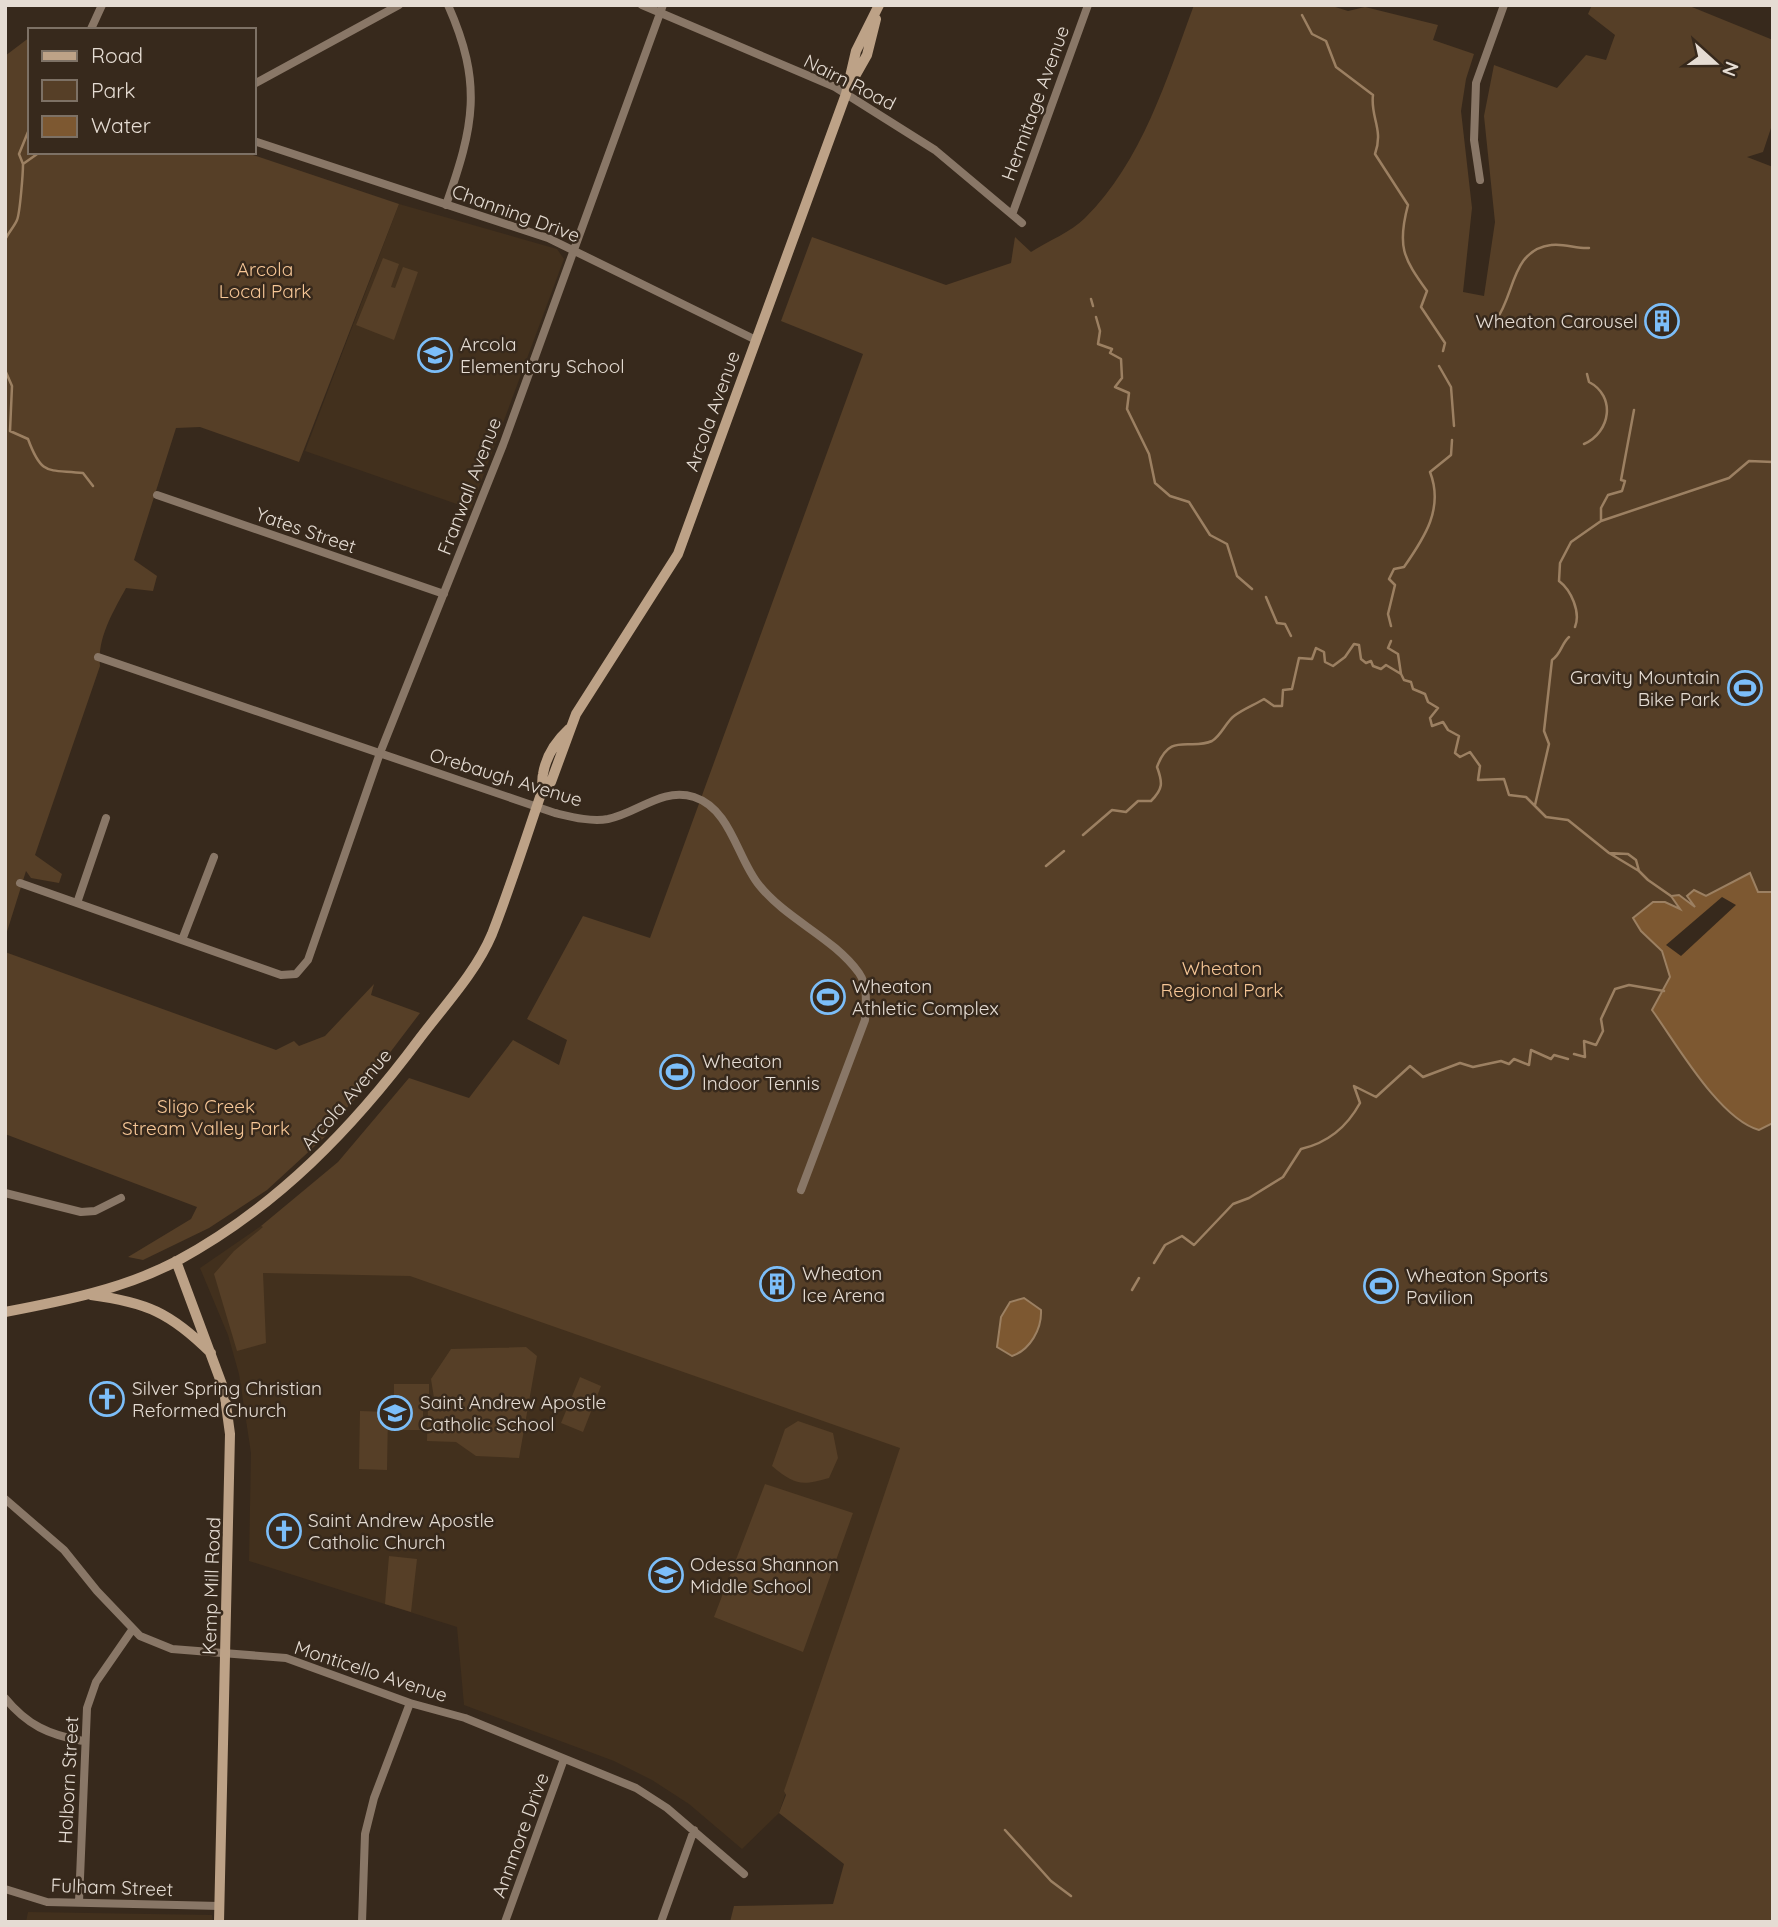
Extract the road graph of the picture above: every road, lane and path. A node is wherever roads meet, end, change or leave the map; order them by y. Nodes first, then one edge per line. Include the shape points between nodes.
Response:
1 (102, 5) edge
2 (399, 5) edge
3 (448, 5) edge
4 (642, 5) edge
5 (879, 5) edge
6 (1088, 5) edge
7 (1504, 5) edge
8 (662, 10) edge
9 (91, 28) edge
10 (256, 83) edge
11 (847, 90) junction
12 (256, 142) edge
13 (1480, 180) dead end
14 (446, 205) junction
15 (1013, 212) junction
16 (1022, 223) dead end
17 (574, 249) junction
18 (756, 340) junction
19 (157, 495) dead end
20 (444, 594) junction
21 (98, 657) dead end
22 (380, 753) junction
23 (537, 807) junction
24 (106, 818) dead end
25 (214, 857) dead end
26 (20, 883) dead end
27 (77, 903) junction
28 (182, 940) junction
29 (801, 1190) dead end
30 (5, 1193) edge
31 (121, 1198) dead end
32 (176, 1261) junction
33 (85, 1294) junction
34 (5, 1312) edge
35 (213, 1355) junction
36 (5, 1499) edge
37 (132, 1630) junction
38 (226, 1654) junction
39 (5, 1698) edge
40 (410, 1703) junction
41 (83, 1741) junction
42 (564, 1759) junction
43 (694, 1830) junction
44 (744, 1874) dead end
45 (5, 1889) edge
46 (79, 1902) junction
47 (220, 1906) junction
48 (219, 1922) edge
49 (362, 1922) edge
50 (505, 1922) edge
51 (661, 1922) edge

1 - 9 street
2 - 10 street
3 - 14 street via 461,34 472,94 466,149
4 - 8 street, Nairn Road
5 - 11 street, Arcola Avenue via 867,55
6 - 15 street, Hermitage Avenue
7 - 13 street via 1476,83 1474,140
8 - 11 street, Nairn Road
8 - 17 street, Franwall Avenue
11 - 15 street, Nairn Road via 935,150
11 - 18 street, Arcola Avenue
12 - 14 street, Channing Drive
14 - 17 street, Channing Drive
15 - 16 street, Nairn Road
17 - 18 street, Channing Drive
17 - 20 street, Franwall Avenue
18 - 23 street, Arcola Avenue via 678,554 569,729
19 - 20 street, Yates Street
20 - 22 street, Franwall Avenue
21 - 22 street, Orebaugh Avenue
22 - 23 street, Orebaugh Avenue
22 - 28 street, Franwall Avenue via 308,960 296,974 281,975
23 - 29 street, Orebaugh Avenue via 580,819 608,819 679,794 709,804 726,824 757,883 777,906 843,955 861,975 865,1020
23 - 32 street, Arcola Avenue via 476,964 385,1085 320,1158 262,1206
24 - 27 street
25 - 28 street
26 - 27 street
27 - 28 street
30 - 31 street via 81,1212 95,1211
32 - 33 street, Arcola Avenue
32 - 35 street, Kemp Mill Road
33 - 34 street, Arcola Avenue
33 - 35 street via 159,1310
35 - 38 street, Kemp Mill Road via 230,1434
36 - 37 street, Monticello Avenue via 64,1550
37 - 38 street, Monticello Avenue via 172,1649
37 - 41 street, Holborn Street via 96,1682 86,1708
38 - 40 street, Monticello Avenue via 286,1658
38 - 47 street, Kemp Mill Road
39 - 41 street via 27,1722 51,1735
40 - 42 street, Monticello Avenue via 465,1718
40 - 49 street via 365,1835
41 - 46 street, Holborn Street
42 - 43 street, Monticello Avenue via 636,1788
42 - 50 street, Annmore Drive
43 - 44 street, Monticello Avenue
43 - 51 street
45 - 46 street, Fulham Street via 47,1902
46 - 47 street, Fulham Street
47 - 48 street, Kemp Mill Road

